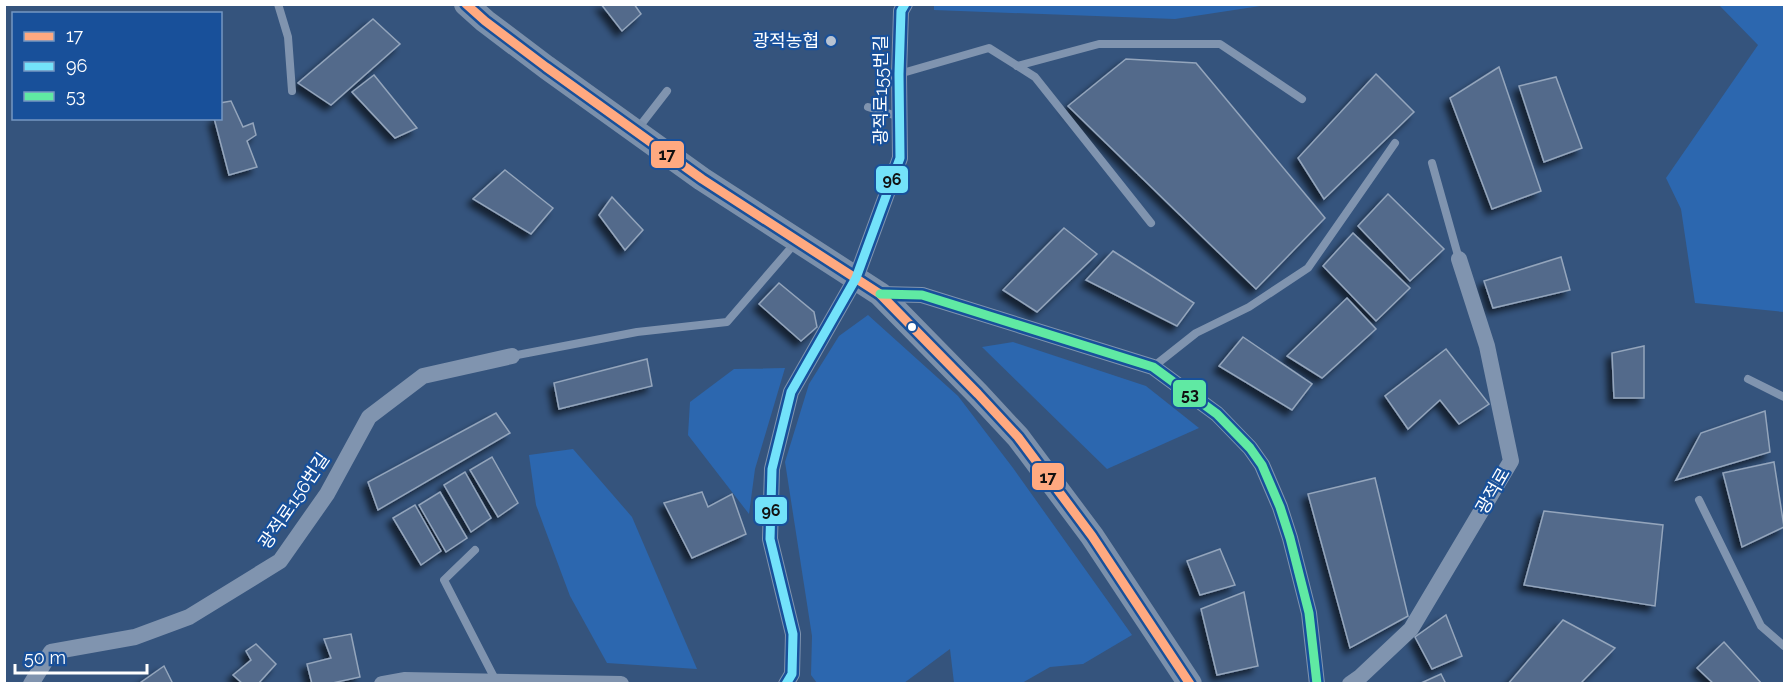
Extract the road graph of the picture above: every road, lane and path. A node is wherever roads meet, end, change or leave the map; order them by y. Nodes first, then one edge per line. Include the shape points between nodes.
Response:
1 (278, 4) edge
2 (466, 4) edge
3 (905, 4) edge
4 (1017, 66) junction
5 (899, 74) junction
6 (292, 91) dead end
7 (667, 91) dead end
8 (1302, 99) dead end
9 (868, 107) dead end
10 (900, 117) junction
11 (636, 131) junction
12 (1395, 142) dead end
13 (1432, 163) dead end
14 (1151, 223) dead end
15 (798, 240) junction
16 (1459, 259) joint
17 (856, 278) junction
18 (880, 294) junction
19 (512, 356) joint
20 (1153, 367) junction
21 (1748, 379) dead end
22 (1785, 397) edge
23 (1699, 500) dead end
24 (475, 550) dead end
25 (1785, 646) edge
26 (792, 680) edge
27 (496, 682) junction
28 (32, 684) edge
29 (382, 684) edge
30 (621, 684) edge
31 (1191, 684) edge
32 (1317, 684) edge
33 (1350, 684) edge

1 - 6 lane via 288,38
2 - 11 main road
3 - 5 street, 광적로155번길 via 901,11
4 - 5 lane via 989,48
4 - 8 lane via 1099,44 1220,45
4 - 14 lane via 1035,77
5 - 10 street, 광적로155번길
7 - 11 lane
9 - 10 lane
10 - 17 street, 광적로155번길 via 900,159
11 - 15 main road
12 - 20 lane via 1308,268 1249,307 1196,333
13 - 16 lane
15 - 17 main road
15 - 19 lane via 727,322 637,332
16 - 33 street, 광적로 via 1487,346 1511,461 1411,629
17 - 18 main road
17 - 26 street via 791,393 772,469 770,539 793,634
18 - 20 street via 922,295
18 - 31 main road via 1018,437 1092,536
19 - 28 street, 광적로156번길 via 423,376 369,417 327,494 280,561 189,617 135,637 51,652
20 - 32 street via 1217,414 1262,465 1287,528 1310,613
21 - 22 lane
23 - 25 lane via 1761,626
24 - 27 lane via 444,580
27 - 29 street via 404,680
27 - 30 street

